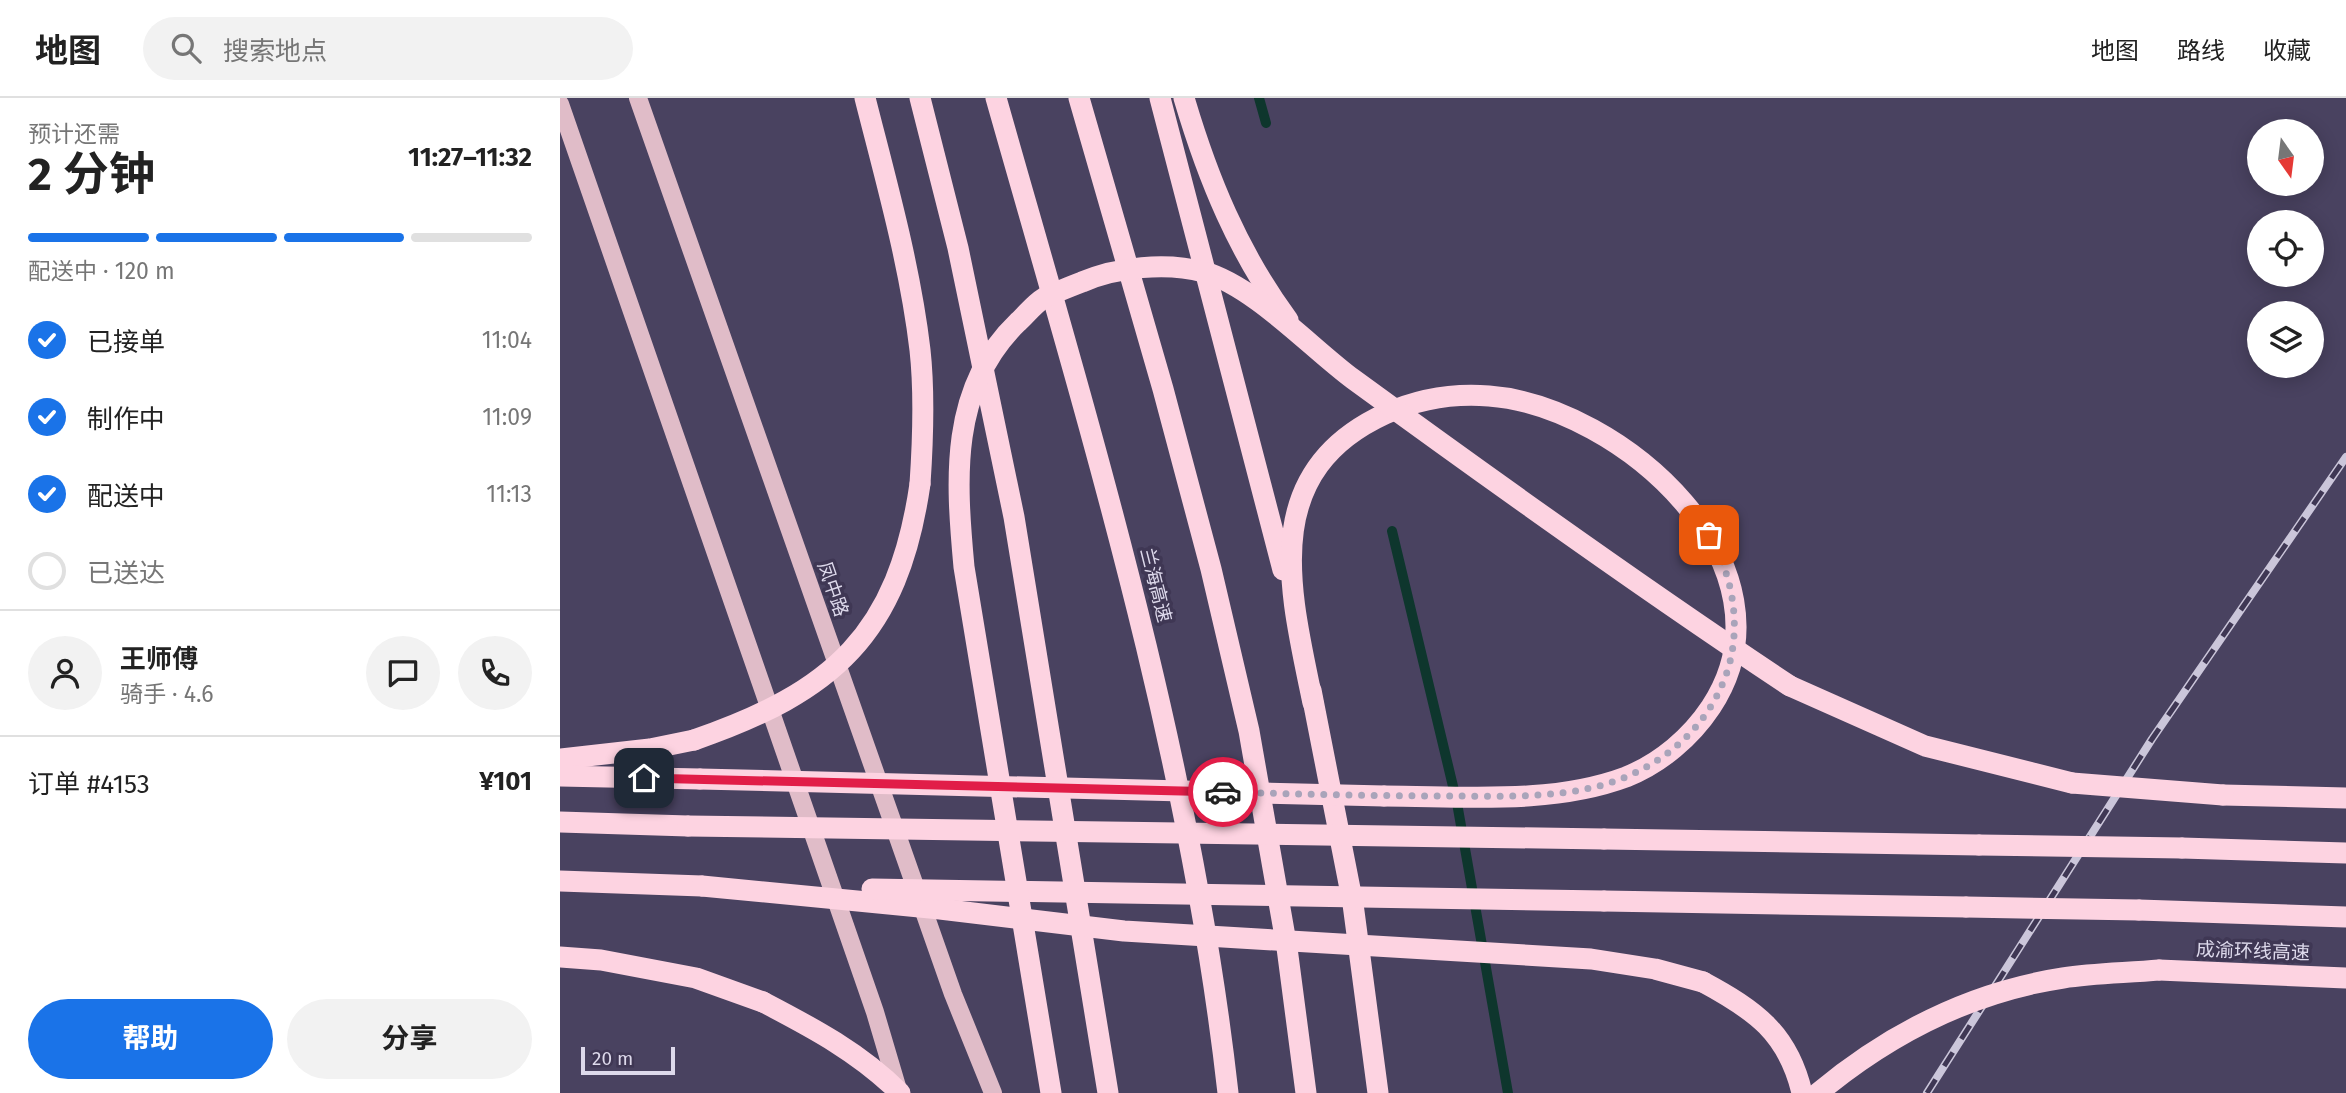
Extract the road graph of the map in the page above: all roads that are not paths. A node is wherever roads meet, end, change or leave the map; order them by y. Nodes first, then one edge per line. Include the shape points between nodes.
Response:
1 (638, 98) edge
2 (866, 98) edge
3 (920, 98) edge
4 (996, 98) edge
5 (1079, 98) edge
6 (1160, 98) edge
7 (1184, 98) edge
8 (560, 104) edge
9 (1308, 343) junction
10 (1314, 703) junction
11 (560, 759) edge
12 (560, 776) edge
13 (2346, 798) edge
14 (560, 822) edge
15 (2346, 853) edge
16 (560, 881) edge
17 (702, 886) junction
18 (2346, 917) edge
19 (560, 957) edge
20 (2346, 978) edge
21 (1378, 1092) edge
22 (899, 1093) edge
23 (993, 1093) edge
24 (1051, 1093) edge
25 (1108, 1093) edge
26 (1228, 1093) edge
27 (1306, 1093) edge
28 (1802, 1093) edge
29 (1818, 1093) edge

1 - 23 main road, 凤中路 via 953,994
2 - 11 highway, bridge via 920,350 923,403 914,523 879,614 850,654 790,701 694,740
3 - 25 highway via 958,248 1014,517
4 - 26 highway, 兰海高速 via 1095,439 1157,680 1204,917
5 - 27 highway via 1163,389 1249,731 1287,948
6 - 10 highway via 1244,413
7 - 9 highway, bridge via 1212,186 1239,246
8 - 22 main road via 876,1012
9 - 13 highway, bridge via 1677,610 1790,686 1925,746 2072,783 2222,795
9 - 24 highway, bridge via 1246,293 1215,277 1156,267 1099,275 1041,299 1004,336 976,380 962,423 957,489 964,567
10 - 12 highway, bridge via 1299,633 1290,549 1296,514 1310,479 1334,445 1364,424 1405,405 1444,396 1490,396 1575,420 1665,483 1698,516 1720,554 1735,629 1720,693 1698,726 1665,756 1627,776 1580,789 1521,796 1384,796
10 - 21 highway via 1353,904
14 - 15 highway, bridge
16 - 17 highway
17 - 18 highway, bridge
17 - 28 highway, bridge via 1124,931 1591,959 1655,969 1703,982 1742,1004 1774,1030 1797,1070
19 - 22 highway, bridge via 696,978 763,1002 872,1066
20 - 29 highway, 成渝环线高速, bridge via 2159,971 2063,978 2004,990 1936,1016 1879,1046

